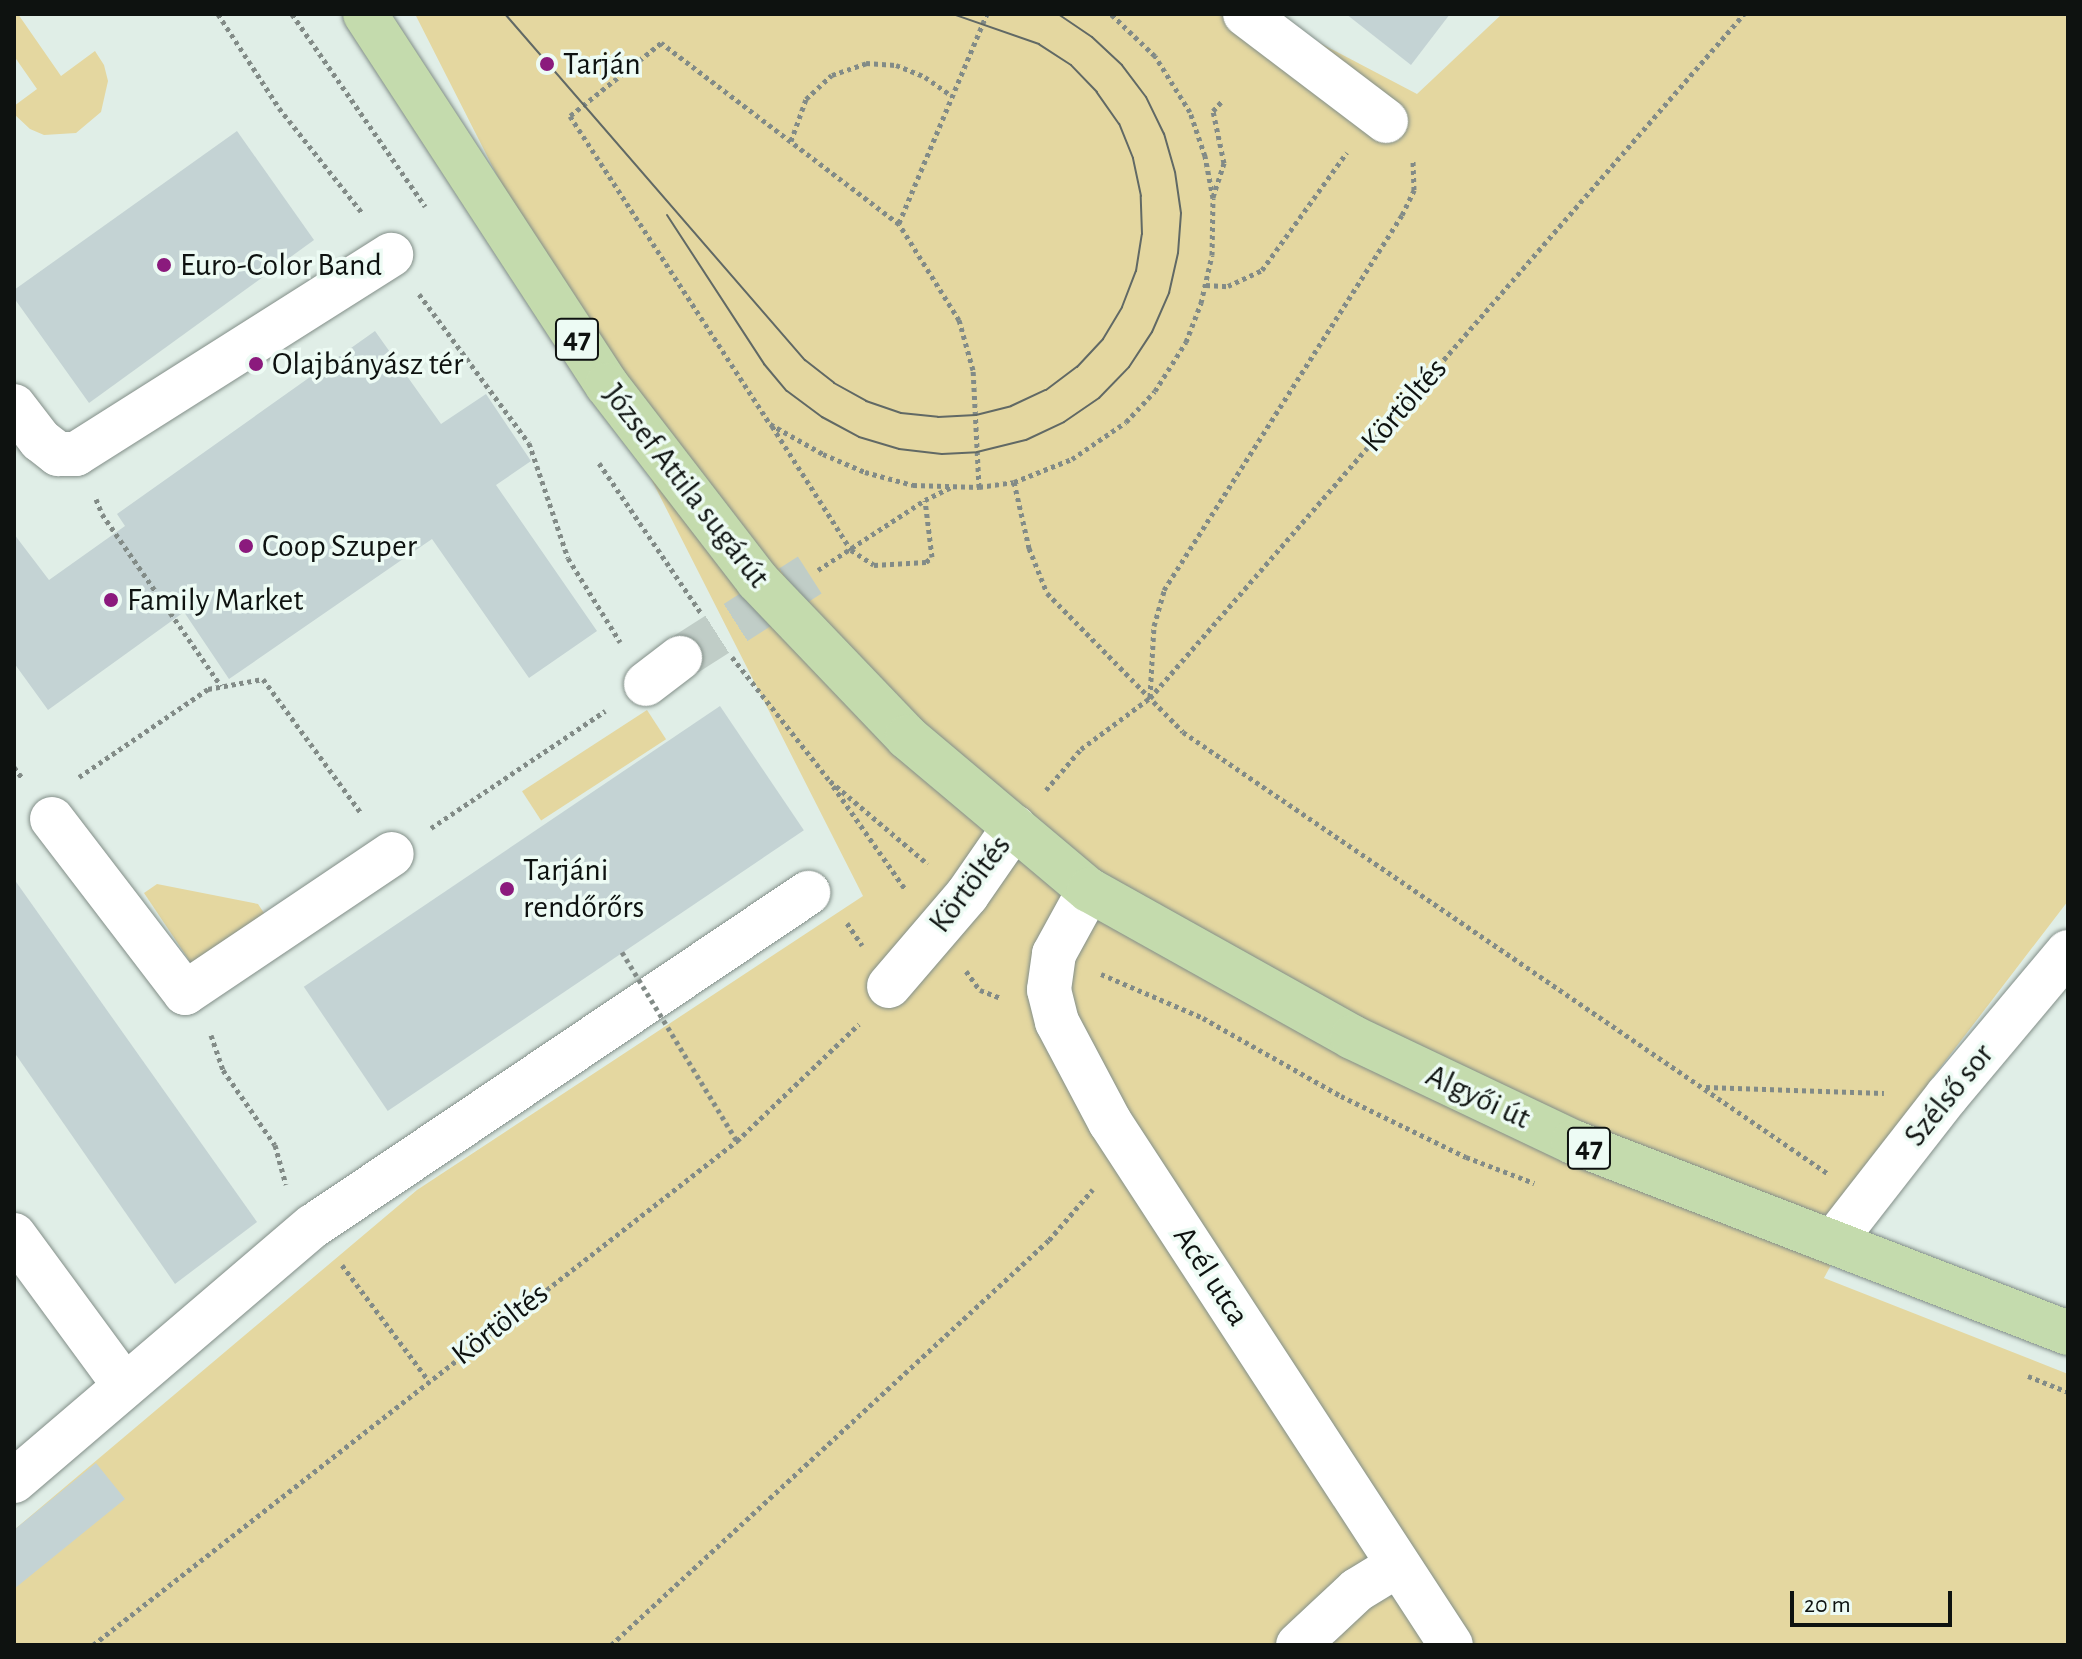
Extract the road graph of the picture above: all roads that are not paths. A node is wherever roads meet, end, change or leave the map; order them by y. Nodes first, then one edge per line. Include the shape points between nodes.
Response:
1 (365, 14) edge
2 (1245, 14) edge
3 (1380, 117) road end
4 (391, 255) road end
5 (14, 406) edge
6 (680, 658) tunnel mouth
7 (646, 684) road end
8 (59, 803) road end
9 (1014, 827) junction
10 (392, 854) road end
11 (1089, 890) junction
12 (808, 893) dead end
13 (2068, 952) edge
14 (889, 986) road end
15 (14, 1235) edge
16 (1834, 1241) junction
17 (2068, 1333) edge
18 (124, 1385) junction
19 (14, 1481) edge
20 (1398, 1565) junction
21 (1298, 1645) edge
22 (1451, 1645) edge

1 - 9 main road, József Attila sugárút / 47 via 607,385 700,509 767,592 886,717
2 - 3 street
4 - 5 street via 76,454 58,454
6 - 7 street
8 - 10 street via 185,993
9 - 11 main road, Algyői út / 47
9 - 14 street, Körtöltés via 967,895
11 - 16 main road, Algyői út / 47 via 1260,989 1573,1142
11 - 20 street, Acél utca via 1054,954 1049,990 1057,1022 1128,1149
12 - 18 street via 313,1226
13 - 16 street, Szélső sor
15 - 18 street
16 - 17 main road, Algyői út / 47
18 - 19 street
20 - 21 street via 1357,1590
20 - 22 street, Acél utca

